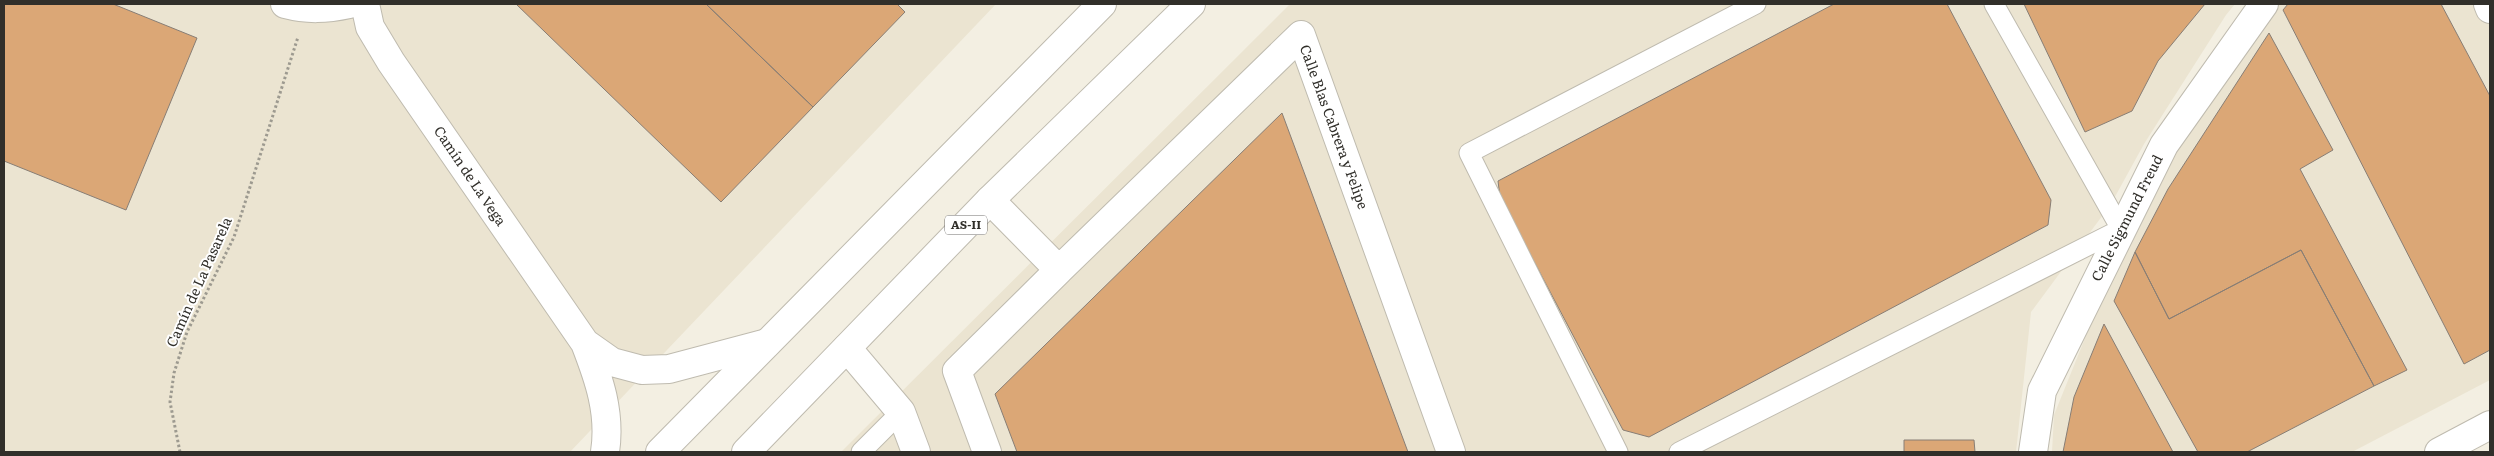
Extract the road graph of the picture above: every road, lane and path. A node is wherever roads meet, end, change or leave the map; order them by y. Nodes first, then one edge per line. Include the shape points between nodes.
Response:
1 (349, 4) edge
2 (365, 4) edge
3 (1102, 4) edge
4 (1191, 4) edge
5 (1756, 4) edge
6 (1994, 4) edge
7 (2264, 4) edge
8 (2488, 4) edge
9 (295, 6) edge
10 (2490, 9) edge
11 (990, 200) junction
12 (2121, 229) junction
13 (1059, 270) junction
14 (767, 343) junction
15 (584, 344) junction
16 (847, 348) junction
17 (901, 412) junction
18 (2490, 425) edge
19 (180, 452) edge
20 (604, 452) edge
21 (660, 452) edge
22 (746, 452) edge
23 (861, 452) edge
24 (916, 452) edge
25 (987, 452) edge
26 (1451, 452) edge
27 (1618, 452) edge
28 (1679, 452) edge
29 (2033, 452) edge
30 (2439, 452) edge

1 - 9 main road via 330,8
2 - 15 main road, Camín de La Vega via 370,27 391,62
3 - 14 main road
4 - 11 main road, AS-II
5 - 27 lane via 1469,153
6 - 12 lane
7 - 12 main road, Calle Sigmund Freud via 2164,145
8 - 10 main road
9 - 19 path, Camín de La Pasarela via 281,93 234,237 187,332 174,372 170,402
11 - 13 main road
11 - 16 main road, AS-II
12 - 28 lane
12 - 29 main road, Calle Sigmund Freud via 2042,391
13 - 25 main road, Calle Blas Cabrera y Felipe via 956,371
13 - 26 main road, Calle Blas Cabrera y Felipe via 1301,35
14 - 15 main road, Camín de La Vega via 670,368 642,370 612,362
14 - 21 main road
15 - 20 main road, Camín de La Vega via 598,376 606,409 608,434
16 - 17 main road
16 - 22 main road, AS-II
17 - 23 lane
17 - 24 main road
18 - 30 main road

